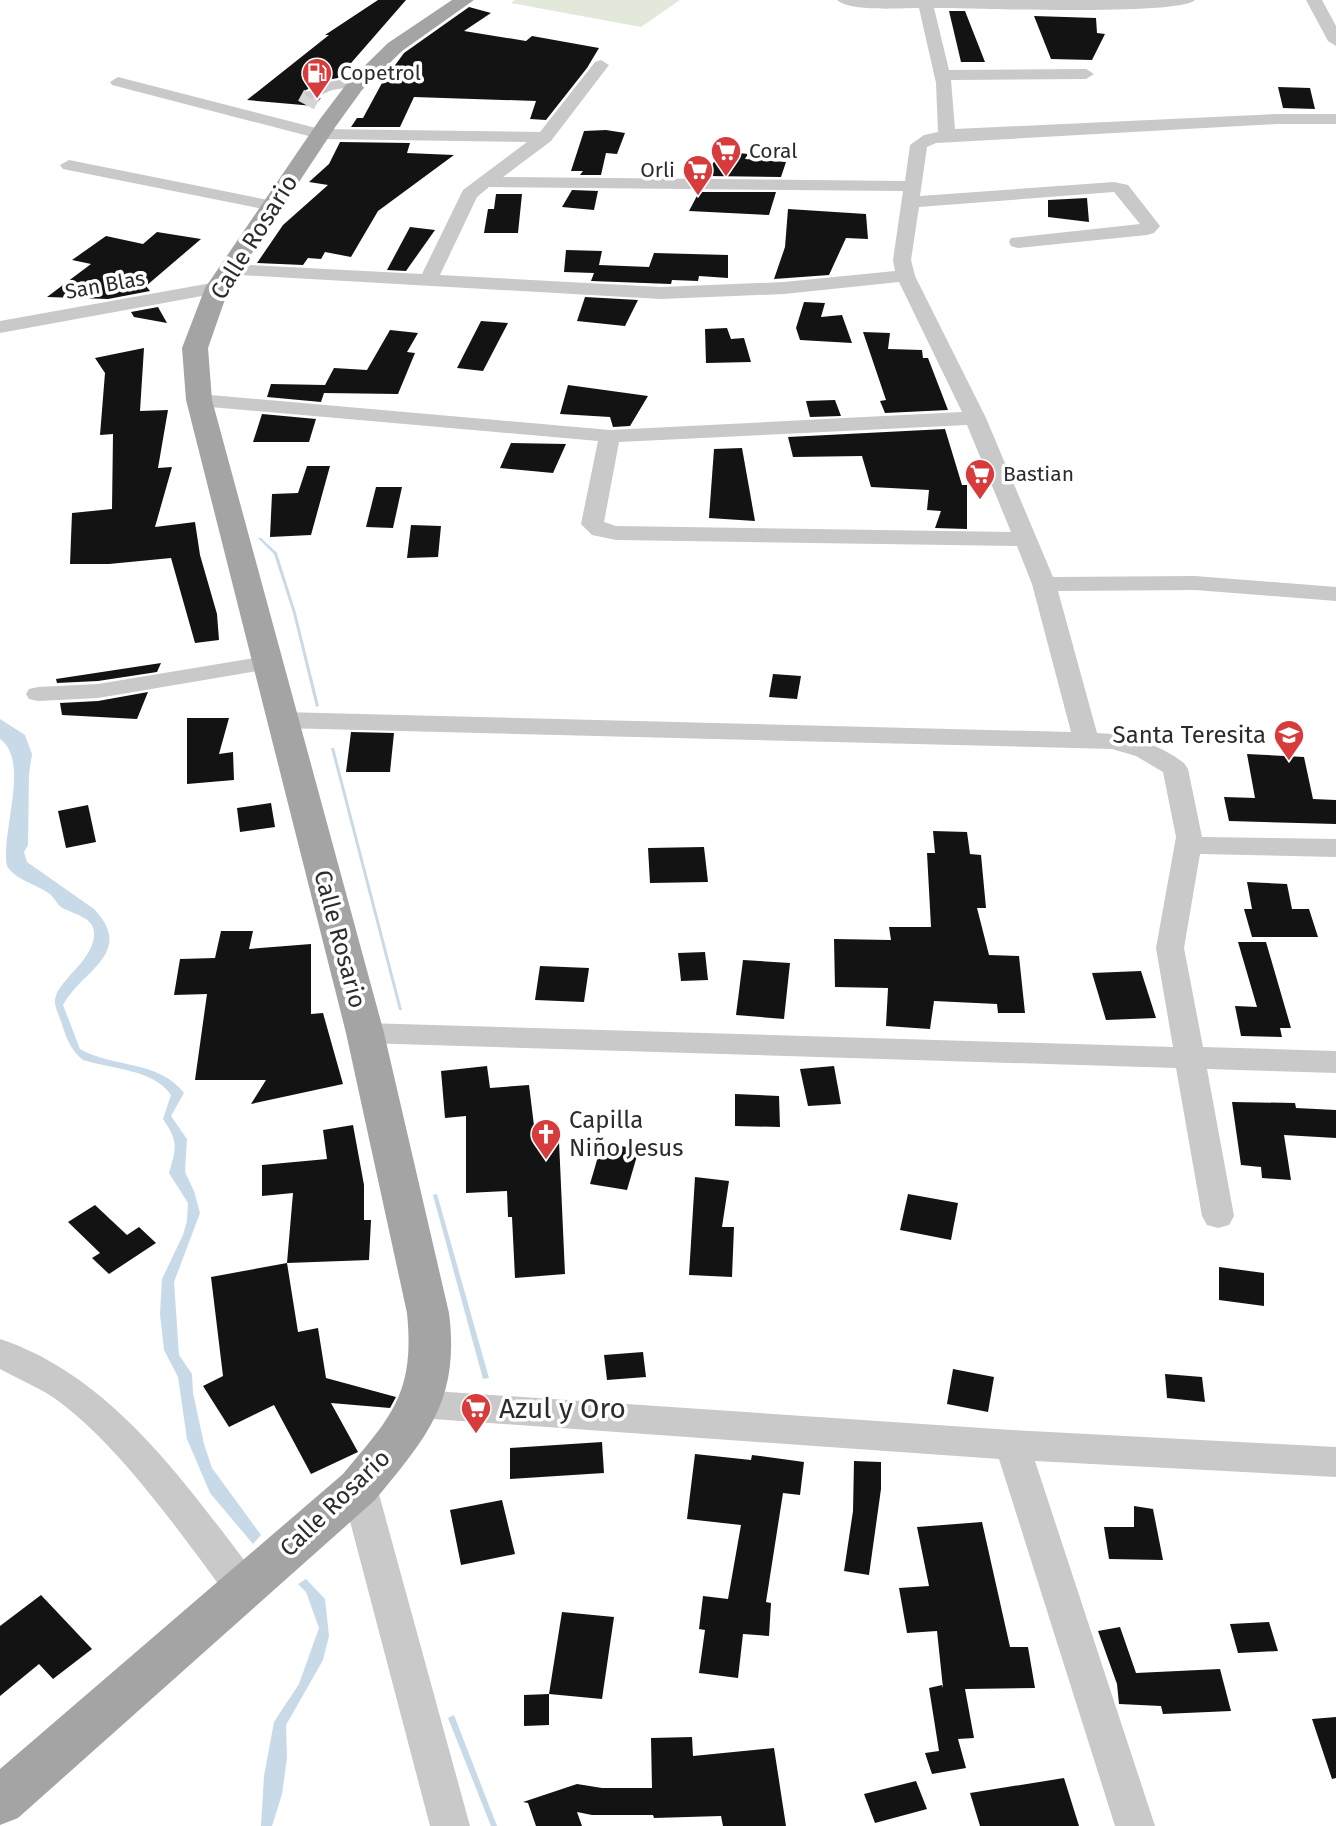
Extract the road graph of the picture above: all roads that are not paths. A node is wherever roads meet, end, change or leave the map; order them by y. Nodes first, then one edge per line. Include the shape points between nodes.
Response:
1 (465, 0) edge
2 (845, 0) edge
3 (1187, 0) edge
4 (1314, 0) edge
5 (925, 2) junction
6 (1336, 41) edge
7 (601, 65) dead end
8 (1086, 74) dead end
9 (942, 75) junction
10 (118, 82) dead end
11 (315, 112) junction
12 (1336, 119) edge
13 (947, 135) junction
14 (545, 137) junction
15 (69, 165) dead end
16 (484, 182) junction
17 (911, 194) junction
18 (273, 206) junction
19 (1018, 242) dead end
20 (905, 276) junction
21 (224, 279) junction
22 (428, 281) junction
23 (0, 327) edge
24 (199, 400) junction
25 (975, 418) junction
26 (610, 436) junction
27 (1026, 539) junction
28 (1044, 584) junction
29 (1336, 594) edge
30 (267, 663) junction
31 (38, 694) dead end
32 (282, 720) junction
33 (1086, 740) junction
34 (1188, 845) junction
35 (1336, 848) edge
36 (365, 1033) junction
37 (1190, 1058) junction
38 (1336, 1062) edge
39 (1218, 1216) dead end
40 (0, 1353) edge
41 (419, 1404) junction
42 (1012, 1445) junction
43 (1336, 1462) edge
44 (359, 1487) junction
45 (244, 1589) junction
46 (0, 1801) edge
47 (450, 1826) edge
48 (1135, 1826) edge

1 - 11 main road, Calle Rosario via 395,47 358,82
2 - 5 street
3 - 5 street via 1146,4
4 - 6 street
5 - 9 street
7 - 14 street
8 - 9 street
9 - 13 street
10 - 11 street
11 - 14 street
11 - 18 main road, Calle Rosario
12 - 13 street
13 - 17 street via 919,145
14 - 16 street
15 - 18 street
16 - 17 street
16 - 22 street via 469,194
17 - 19 street via 1114,187 1122,189 1151,226
17 - 20 street via 902,260
18 - 21 main road, Calle Rosario
20 - 22 street, San Blas via 784,288 662,293
20 - 25 street
21 - 22 street, San Blas
21 - 23 street, San Blas
21 - 24 main road, Calle Rosario via 195,348
24 - 26 street
24 - 30 main road, Calle Rosario
25 - 26 street
25 - 27 street
26 - 27 street via 592,524 600,530
27 - 28 street
28 - 29 street via 1195,583
28 - 33 street
30 - 31 street via 98,691
30 - 32 main road, Calle Rosario
32 - 33 street
32 - 36 main road, Calle Rosario
33 - 34 street via 1139,746 1175,769
34 - 35 street
34 - 37 street via 1170,948
36 - 37 street
36 - 41 main road, Calle Rosario via 428,1313 432,1348
37 - 38 street
37 - 39 street
40 - 45 street via 71,1391 90,1408 135,1453
41 - 42 street
41 - 44 main road, Calle Rosario via 403,1434
42 - 43 street
42 - 48 street
44 - 45 main road, Calle Rosario
44 - 47 street
45 - 46 main road, Calle Rosario

